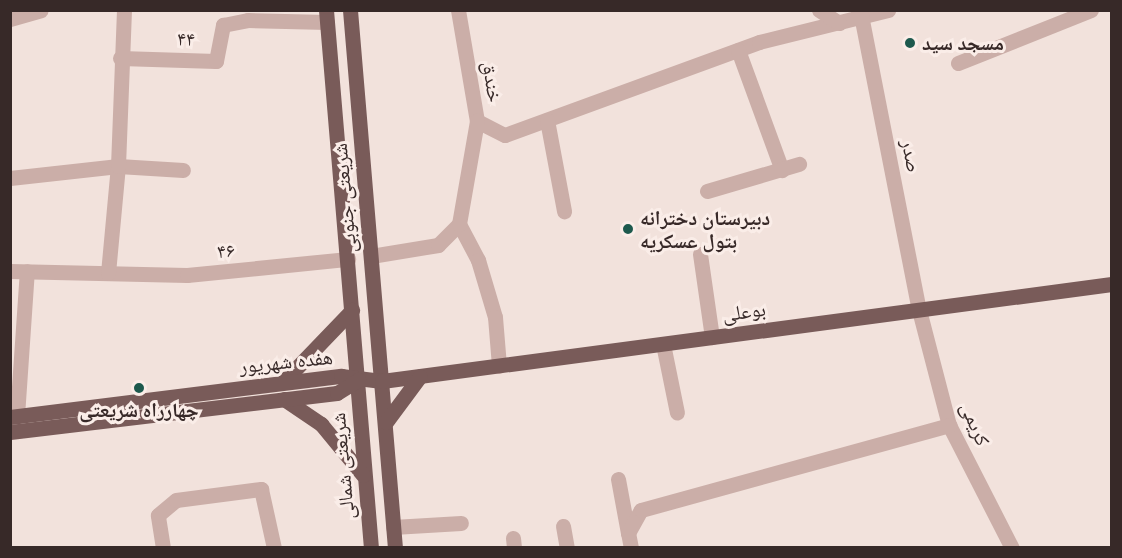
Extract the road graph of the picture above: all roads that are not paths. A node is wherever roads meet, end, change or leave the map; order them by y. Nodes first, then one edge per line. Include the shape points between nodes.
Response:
1 (41, 10) edge
2 (124, 10) edge
3 (350, 10) edge
4 (458, 10) edge
5 (819, 10) edge
6 (888, 10) edge
7 (1091, 10) edge
8 (861, 14) edge
9 (327, 16) edge
10 (10, 19) edge
11 (839, 23) junction
12 (738, 50) junction
13 (120, 58) junction
14 (958, 63) dead end
15 (547, 120) junction
16 (477, 121) junction
17 (800, 164) dead end
18 (118, 166) junction
19 (183, 170) dead end
20 (782, 170) junction
21 (10, 178) edge
22 (707, 191) dead end
23 (564, 211) dead end
24 (459, 224) junction
25 (700, 254) dead end
26 (371, 256) junction
27 (348, 259) junction
28 (10, 271) edge
29 (27, 271) junction
30 (108, 273) junction
31 (1112, 284) edge
32 (920, 309) junction
33 (352, 310) junction
34 (712, 338) junction
35 (663, 344) junction
36 (499, 366) junction
37 (420, 376) junction
38 (358, 380) junction
39 (382, 381) junction
40 (283, 382) junction
41 (284, 399) junction
42 (677, 413) dead end
43 (14, 416) edge
44 (386, 422) junction
45 (949, 424) junction
46 (10, 432) edge
47 (365, 478) junction
48 (618, 479) dead end
49 (461, 523) dead end
50 (563, 526) dead end
51 (393, 527) junction
52 (629, 540) edge
53 (163, 548) edge
54 (274, 548) edge
55 (371, 548) edge
56 (395, 548) edge
57 (567, 548) edge
58 (1012, 548) edge

1 - 10 street
2 - 13 street
3 - 26 main road, شریعتی جنوبی
4 - 16 street, خندق
5 - 11 street
6 - 8 street
7 - 14 street
8 - 11 street
8 - 32 street, صدر
9 - 13 street, ۴۴ via 223,25 216,61
9 - 27 main road, شریعتی جنوبی
11 - 12 street
12 - 15 street
12 - 20 street
13 - 18 street
15 - 16 street, خندق via 505,135
15 - 23 street
16 - 24 street
17 - 20 street
18 - 19 street
18 - 21 street
18 - 30 street
20 - 22 street
24 - 26 street via 438,244
24 - 36 street via 478,260 495,317
25 - 34 street
26 - 39 main road, شریعتی جنوبی
27 - 30 street, ۴۶ via 187,275
27 - 33 main road, شریعتی جنوبی
28 - 29 street
29 - 30 street, ۴۶
29 - 43 street
31 - 32 main road, بوعلی
32 - 34 main road, بوعلی
32 - 45 street, کریمی
33 - 38 main road, شریعتی جنوبی
33 - 40 main road
34 - 35 main road, بوعلی
35 - 36 main road, بوعلی
35 - 42 street
36 - 37 main road, بوعلی
37 - 39 main road, بوعلی
37 - 44 main road
38 - 39 main road, بوعلی
38 - 40 main road, هفده شهریور via 341,376
38 - 41 main road, هفده شهریور via 337,393
38 - 47 main road, شریعتی شمالی
39 - 44 main road
40 - 43 main road, هفده شهریور
41 - 46 main road, هفده شهریور
41 - 47 main road via 321,424
44 - 51 main road
45 - 52 street via 640,510
45 - 58 street, کریمی
47 - 55 main road, شریعتی شمالی
48 - 52 street
49 - 51 street
50 - 57 street
51 - 56 main road
53 - 54 street via 158,515 176,500 261,489

